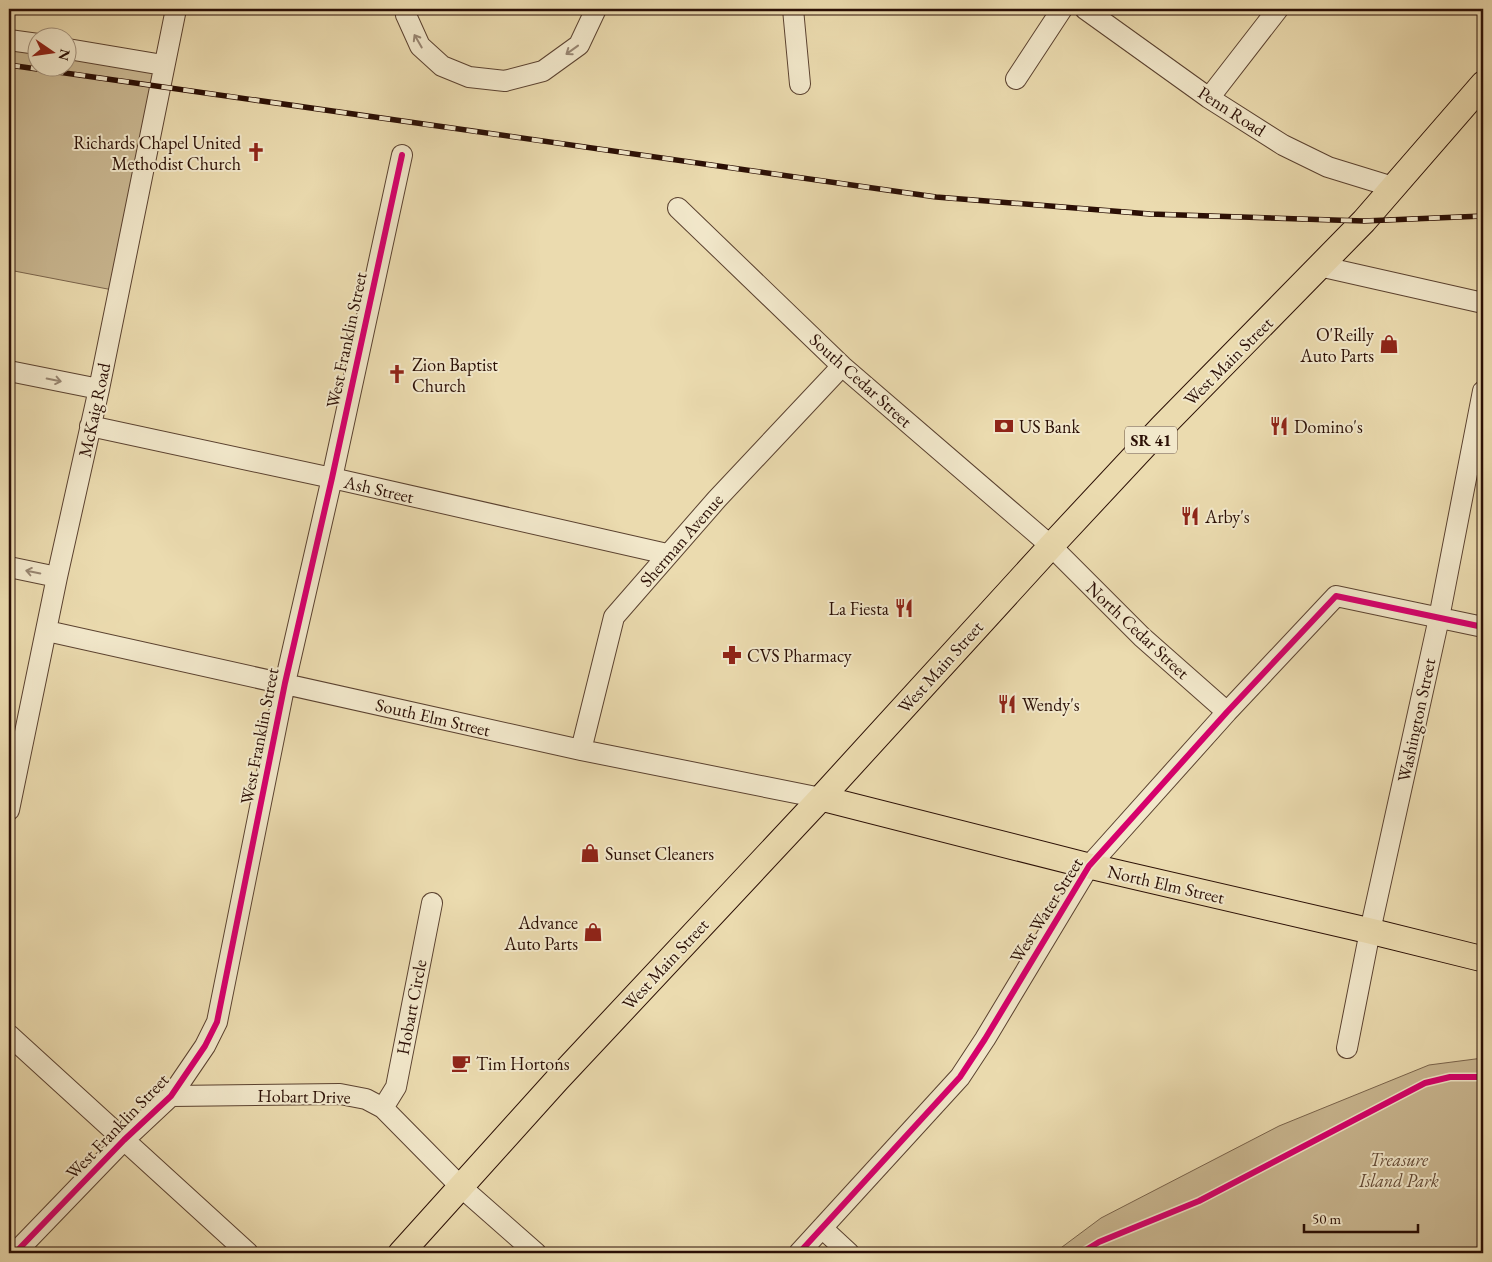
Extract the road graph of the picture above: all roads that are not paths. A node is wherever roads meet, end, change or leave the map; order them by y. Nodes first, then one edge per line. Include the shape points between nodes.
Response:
1 (176, 9) edge
2 (405, 9) edge
3 (596, 9) edge
4 (793, 9) edge
5 (1062, 9) edge
6 (1085, 9) edge
7 (1278, 9) edge
8 (9, 40) edge
9 (28, 43) edge
10 (78, 51) edge
11 (164, 65) junction
12 (1016, 79) dead end
13 (800, 84) dead end
14 (1483, 84) edge
15 (1210, 98) junction
16 (402, 155) dead end
17 (1393, 187) junction
18 (678, 208) dead end
19 (1319, 266) junction
20 (1483, 303) edge
21 (842, 366) junction
22 (9, 371) edge
23 (99, 389) junction
24 (1483, 391) edge
25 (90, 426) junction
26 (332, 478) junction
27 (1051, 546) junction
28 (667, 554) junction
29 (9, 568) edge
30 (57, 577) junction
31 (1439, 618) junction
32 (1483, 627) edge
33 (47, 631) junction
34 (284, 683) junction
35 (1227, 712) junction
36 (581, 750) junction
37 (821, 798) junction
38 (9, 810) edge
39 (1089, 866) junction
40 (432, 903) dead end
41 (1370, 930) junction
42 (1483, 959) edge
43 (9, 1035) edge
44 (1346, 1048) dead end
45 (171, 1096) junction
46 (383, 1108) junction
47 (124, 1140) junction
48 (461, 1187) junction
49 (822, 1228) junction
50 (15, 1253) edge
51 (248, 1253) edge
52 (401, 1253) edge
53 (536, 1253) edge
54 (799, 1253) edge
55 (849, 1253) edge

1 - 11 street, McKaig Road
3 -> 2 street via 579,45 543,71 505,81 469,77 442,66 420,46
4 - 13 street
5 - 12 street
6 - 15 street, Penn Road
7 - 15 street
8 - 9 street
10 - 11 street
11 - 23 street, McKaig Road
14 - 17 main road, West Main Street / SR 41
15 - 17 street, Penn Road via 1283,145 1328,167
16 - 26 street, West Franklin Street
17 - 19 main road, West Main Street / SR 41
18 - 21 street, South Cedar Street
19 - 20 street
19 - 27 main road, West Main Street / SR 41
21 - 27 street, South Cedar Street
21 - 28 street, Sherman Avenue
22 -> 23 street
23 - 25 street, McKaig Road
24 - 31 street, Washington Street
25 - 26 street, Ash Street
25 - 30 street, McKaig Road
26 - 28 street, Ash Street
26 - 34 street, West Franklin Street
27 - 35 street, North Cedar Street via 1142,637
27 - 37 main road, West Main Street / SR 41
28 - 36 street, Sherman Avenue via 614,617
30 -> 29 street
30 - 33 street, McKaig Road
31 - 32 street
31 - 35 street, West Water Street via 1336,596
31 - 41 street, Washington Street
33 - 34 street, South Elm Street
33 - 38 street, McKaig Road
34 - 36 street, South Elm Street
34 - 45 street, West Franklin Street via 217,1022
35 - 39 street, West Water Street
36 - 37 street, South Elm Street
37 - 39 main road, North Elm Street
37 - 48 main road, West Main Street
39 - 41 main road, North Elm Street
39 - 49 street, West Water Street via 960,1077
40 - 46 street, Hobart Circle via 396,1087
41 - 42 main road, North Elm Street
41 - 44 street, Washington Street
43 - 47 street
45 - 46 street, Hobart Drive via 340,1094 366,1099
45 - 47 street, West Franklin Street
46 - 48 street, Hobart Drive
47 - 50 street, West Franklin Street
47 - 51 street
48 - 52 main road, West Main Street
48 - 53 street, Hobart Drive
49 - 54 street, West Water Street
49 - 55 street

